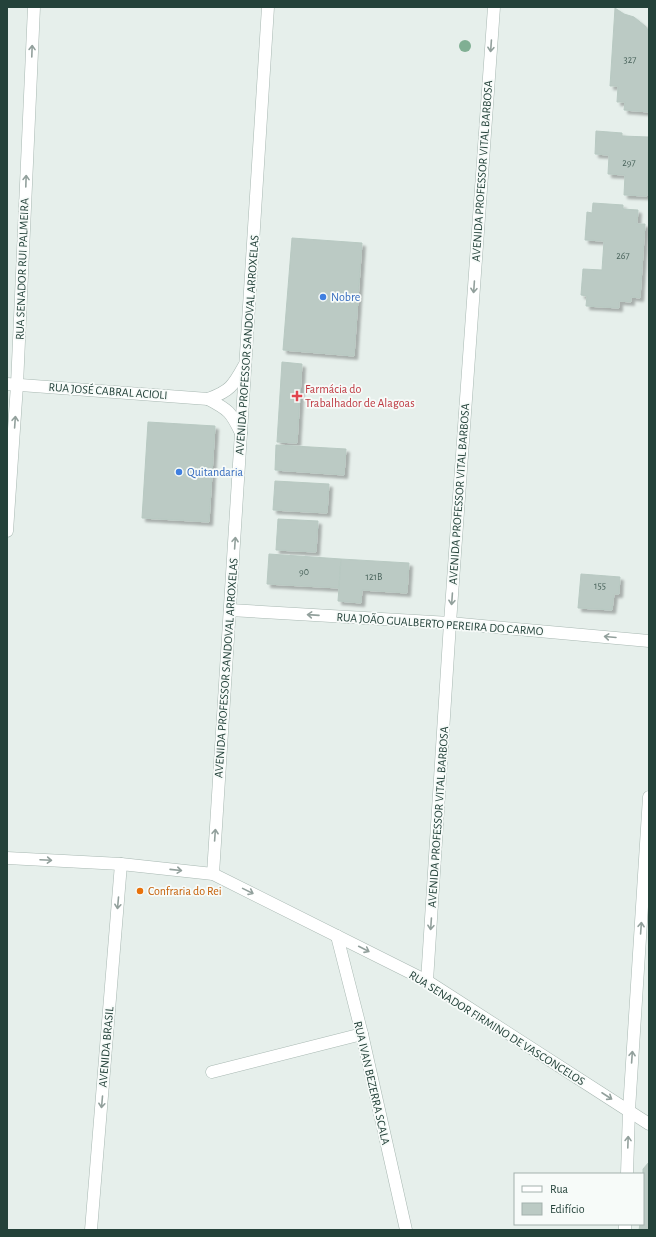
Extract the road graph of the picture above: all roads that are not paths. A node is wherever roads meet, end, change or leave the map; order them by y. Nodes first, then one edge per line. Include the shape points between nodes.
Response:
1 (34, 7) edge
2 (268, 7) edge
3 (494, 7) edge
4 (246, 364) junction
5 (12, 384) edge
6 (208, 399) junction
7 (241, 434) junction
8 (7, 531) edge
9 (230, 610) junction
10 (450, 623) junction
11 (649, 640) edge
12 (649, 797) edge
13 (7, 858) edge
14 (121, 864) junction
15 (213, 874) junction
16 (337, 936) junction
17 (427, 981) junction
18 (362, 1034) junction
19 (212, 1072) dead end
20 (629, 1110) junction
21 (649, 1124) edge
22 (627, 1173) edge
23 (91, 1230) edge
24 (406, 1230) edge

5 -> 1 street, RUA SENADOR RUI PALMEIRA
2 - 4 street, AVENIDA PROFESSOR SANDOVAL ARROXELAS
3 -> 10 street, AVENIDA PROFESSOR VITAL BARBOSA
4 - 6 street, RUA JOSÉ CABRAL ACIOLI via 233,386
4 - 7 street, AVENIDA PROFESSOR SANDOVAL ARROXELAS
5 - 6 street, RUA JOSÉ CABRAL ACIOLI
8 -> 5 street, RUA SENADOR RUI PALMEIRA
6 - 7 street, RUA JOSÉ CABRAL ACIOLI via 233,416
9 -> 7 street, AVENIDA PROFESSOR SANDOVAL ARROXELAS
10 -> 9 street, RUA JOÃO GUALBERTO PEREIRA DO CARMO
15 -> 9 street, AVENIDA PROFESSOR SANDOVAL ARROXELAS
11 -> 10 street, RUA JOÃO GUALBERTO PEREIRA DO CARMO
10 -> 17 street, AVENIDA PROFESSOR VITAL BARBOSA
20 -> 12 street
13 -> 14 street
14 -> 15 street
14 -> 23 street, AVENIDA BRASIL
15 -> 16 street, RUA SENADOR FIRMINO DE VASCONCELOS
16 -> 17 street, RUA SENADOR FIRMINO DE VASCONCELOS
16 - 18 street, RUA IVAN BEZERRA SCALA
17 -> 20 street, RUA SENADOR FIRMINO DE VASCONCELOS
18 - 19 street
18 - 24 street, RUA IVAN BEZERRA SCALA
20 - 21 street, RUA SENADOR FIRMINO DE VASCONCELOS
22 -> 20 street

